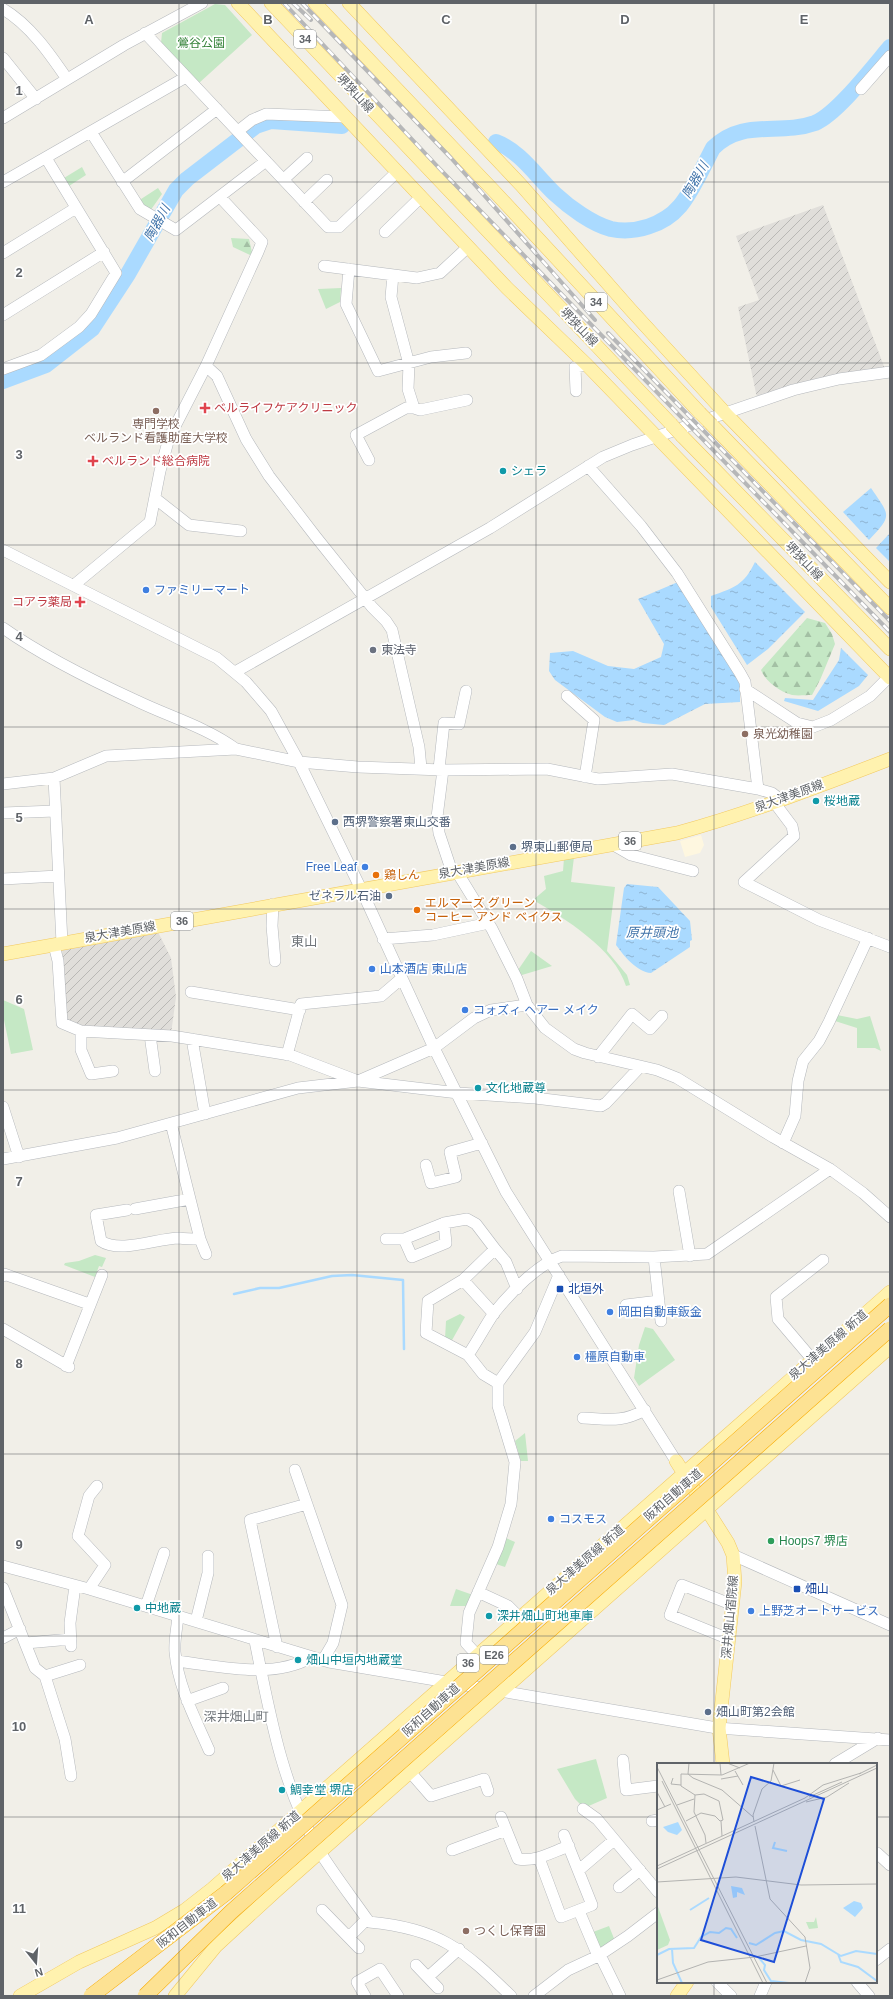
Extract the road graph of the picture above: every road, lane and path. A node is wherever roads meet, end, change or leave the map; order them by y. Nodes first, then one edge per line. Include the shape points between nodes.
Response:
1 (202, 3) edge
2 (238, 3) edge
3 (270, 3) edge
4 (315, 3) edge
5 (349, 3) edge
6 (3, 9) edge
7 (145, 33) junction
8 (890, 56) edge
9 (5, 65) edge
10 (186, 76) junction
11 (68, 80) junction
12 (861, 89) dead end
13 (36, 99) junction
14 (217, 109) junction
15 (345, 117) junction
16 (3, 118) edge
17 (91, 132) junction
18 (241, 135) junction
19 (46, 158) junction
20 (307, 158) dead end
21 (266, 161) junction
22 (397, 172) junction
23 (4, 179) edge
24 (284, 179) junction
25 (327, 180) dead end
26 (122, 182) junction
27 (220, 197) junction
28 (421, 197) junction
29 (304, 202) junction
30 (76, 208) junction
31 (385, 232) dead end
32 (468, 247) junction
33 (104, 252) junction
34 (3, 253) edge
35 (324, 266) dead end
36 (349, 269) junction
37 (393, 275) junction
38 (3, 315) edge
39 (466, 353) dead end
40 (409, 364) junction
41 (587, 365) junction
42 (206, 366) junction
43 (3, 369) edge
44 (890, 372) edge
45 (576, 391) dead end
46 (467, 400) dead end
47 (414, 408) junction
48 (726, 414) junction
49 (658, 437) junction
50 (369, 460) dead end
51 (588, 466) junction
52 (156, 499) junction
53 (241, 531) dead end
54 (3, 550) edge
55 (890, 582) edge
56 (74, 585) junction
57 (367, 599) junction
58 (890, 608) edge
59 (3, 628) edge
60 (890, 649) edge
61 (235, 672) junction
62 (889, 677) edge
63 (745, 689) junction
64 (466, 691) dead end
65 (567, 696) dead end
66 (236, 750) junction
67 (890, 760) edge
68 (298, 762) junction
69 (421, 768) junction
70 (441, 769) junction
71 (584, 777) junction
72 (54, 778) junction
73 (3, 784) edge
74 (758, 789) junction
75 (778, 801) junction
76 (55, 811) junction
77 (3, 813) edge
78 (612, 844) junction
79 (694, 871) dead end
80 (455, 872) junction
81 (58, 876) junction
82 (3, 879) edge
83 (361, 889) junction
84 (273, 904) junction
85 (489, 923) junction
86 (868, 938) junction
87 (383, 939) junction
88 (58, 944) junction
89 (890, 947) edge
90 (3, 954) edge
91 (275, 961) dead end
92 (402, 978) junction
93 (191, 992) dead end
94 (527, 1005) junction
95 (300, 1010) junction
96 (662, 1016) dead end
97 (81, 1031) junction
98 (150, 1035) junction
99 (192, 1039) junction
100 (434, 1048) junction
101 (287, 1055) junction
102 (598, 1057) junction
103 (640, 1067) junction
104 (113, 1071) dead end
105 (155, 1071) dead end
106 (358, 1081) junction
107 (458, 1093) junction
108 (3, 1107) edge
109 (205, 1114) junction
110 (171, 1123) junction
111 (783, 1142) junction
112 (482, 1143) junction
113 (19, 1157) junction
114 (3, 1159) edge
115 (426, 1166) dead end
116 (830, 1170) junction
117 (679, 1191) dead end
118 (190, 1199) junction
119 (890, 1217) edge
120 (444, 1223) junction
121 (200, 1239) junction
122 (386, 1239) dead end
123 (404, 1239) junction
124 (495, 1249) junction
125 (206, 1254) dead end
126 (690, 1256) junction
127 (654, 1257) junction
128 (549, 1260) junction
129 (823, 1260) dead end
130 (102, 1275) dead end
131 (559, 1275) junction
132 (3, 1276) edge
133 (464, 1280) junction
134 (517, 1289) junction
135 (890, 1292) edge
136 (659, 1301) junction
137 (89, 1304) junction
138 (626, 1304) dead end
139 (890, 1305) edge
140 (494, 1314) junction
141 (661, 1321) dead end
142 (3, 1329) edge
143 (890, 1329) edge
144 (890, 1347) edge
145 (468, 1355) junction
146 (812, 1359) junction
147 (498, 1383) junction
148 (645, 1410) junction
149 (583, 1418) dead end
150 (676, 1461) joint
151 (295, 1470) dead end
152 (683, 1473) junction
153 (97, 1486) dead end
154 (307, 1504) junction
155 (706, 1509) junction
156 (164, 1553) dead end
157 (733, 1555) junction
158 (208, 1556) dead end
159 (3, 1566) edge
160 (76, 1586) junction
161 (3, 1588) edge
162 (89, 1589) junction
163 (478, 1592) junction
164 (733, 1605) junction
165 (146, 1606) junction
166 (178, 1616) junction
167 (519, 1617) junction
168 (196, 1621) junction
169 (890, 1625) edge
170 (20, 1629) junction
171 (3, 1638) edge
172 (729, 1639) junction
173 (255, 1641) junction
174 (26, 1644) junction
175 (277, 1647) junction
176 (477, 1655) junction
177 (318, 1658) junction
178 (176, 1661) junction
179 (80, 1665) dead end
180 (261, 1670) junction
181 (45, 1676) junction
182 (447, 1683) junction
183 (223, 1688) dead end
184 (502, 1691) junction
185 (187, 1701) junction
186 (719, 1728) junction
187 (890, 1733) edge
188 (878, 1738) junction
189 (890, 1740) edge
190 (210, 1750) dead end
191 (623, 1760) dead end
192 (723, 1763) edge
193 (837, 1763) edge
194 (411, 1773) junction
195 (71, 1776) dead end
196 (657, 1786) edge
197 (488, 1791) dead end
198 (583, 1809) dead end
199 (301, 1812) junction
200 (501, 1817) dead end
201 (506, 1830) junction
202 (564, 1835) dead end
203 (614, 1840) junction
204 (569, 1846) junction
205 (452, 1850) dead end
206 (320, 1852) junction
207 (877, 1854) edge
208 (539, 1858) junction
209 (890, 1866) edge
210 (579, 1870) junction
211 (640, 1870) junction
212 (619, 1887) dead end
213 (657, 1891) edge
214 (322, 1910) dead end
215 (579, 1911) junction
216 (657, 1913) edge
217 (367, 1919) junction
218 (349, 1936) junction
219 (358, 1948) dead end
220 (459, 1949) junction
221 (890, 1949) edge
222 (599, 1956) junction
223 (877, 1959) edge
224 (416, 1965) dead end
225 (428, 1977) junction
226 (686, 1983) edge
227 (718, 1983) edge
228 (766, 1983) edge
229 (858, 1983) edge
230 (438, 1988) dead end
231 (538, 1995) edge
232 (20, 1996) edge
233 (91, 1996) edge
234 (145, 1996) edge
235 (175, 1996) edge
236 (364, 1996) edge
237 (398, 1996) edge
238 (511, 1996) edge
239 (620, 1996) edge
240 (677, 1996) edge
241 (731, 1996) edge
242 (760, 1996) edge
243 (869, 1996) edge

1 - 7 street
2 - 15 main road
3 - 60 main road, 堺狭山線 / 34, bridge via 682,436
4 - 58 main road, 34, bridge via 700,413
5 - 48 main road via 521,185
6 - 11 street via 29,31
7 - 10 street
7 - 11 street
8 - 12 street
9 - 13 street
10 - 14 street
10 - 17 street
11 - 13 street
13 - 16 street
14 - 18 street
14 - 26 street
15 - 18 street via 266,114 252,120
15 - 22 main road
17 - 19 street
17 - 26 street
18 - 21 street
19 - 23 street
19 - 30 street
20 - 24 street
21 - 24 street
21 - 27 street
22 - 28 main road
22 - 29 street via 338,227 328,227
24 - 29 street
25 - 29 street
26 - 27 street via 140,209 176,230
27 - 42 street via 262,242
28 - 31 street
28 - 32 main road
30 - 33 street
30 - 34 street
32 - 37 street via 440,273 417,278
32 - 41 main road
33 - 38 street
33 - 43 street via 116,273 91,314 79,327 41,356
35 - 36 street
36 - 37 street
36 - 40 street via 346,304 378,371
37 - 40 street via 390,297
39 - 40 street via 431,357
40 - 47 street via 408,389
41 - 45 street via 575,367
41 - 49 main road
42 - 52 street via 170,438 160,471
42 - 57 street via 217,376 246,439 269,476
44 - 48 street via 839,379 793,390
46 - 47 street via 420,410
47 - 50 street via 406,408 356,435
48 - 49 street
48 - 55 main road
49 - 51 street via 603,457
49 - 62 main road
51 - 57 street via 490,528
51 - 63 street via 641,526 677,573 740,673 745,682
52 - 53 street via 189,525
52 - 56 street via 150,522
54 - 56 street
56 - 61 street via 217,658
57 - 61 street
57 - 69 street via 392,630 419,747
59 - 66 street via 71,669 138,702 190,723 224,740
61 - 68 street via 271,711
62 - 63 street via 870,696 831,720 813,726 797,723
63 - 74 street
64 - 70 street via 459,724 444,723
65 - 71 street via 594,720
66 - 68 street
66 - 72 street via 106,756
67 - 75 main road, 泉大津美原線 / 36
68 - 69 street via 358,767
68 - 83 street
69 - 70 street
70 - 71 street via 547,769
70 - 80 street via 437,817 439,833
71 - 74 street via 598,779 672,774
72 - 73 street
72 - 76 street
74 - 75 street via 772,793
75 - 78 main road, 泉大津美原線 / 36 via 677,833
75 - 86 street via 792,826 794,836 744,882 819,920
76 - 77 street
76 - 81 street
78 - 79 street via 631,855
78 - 80 main road, 泉大津美原線 / 36
80 - 83 main road, 泉大津美原線 / 36
80 - 85 street
81 - 82 street
81 - 88 street
83 - 84 main road, 泉大津美原線 / 36
83 - 87 street
84 - 88 main road, 泉大津美原線 / 36
84 - 91 street
85 - 87 street via 433,935
85 - 94 street
86 - 89 street
86 - 111 street via 819,1041 803,1061 798,1080 795,1116
87 - 92 street
88 - 90 main road, 泉大津美原線 / 36
88 - 97 street via 62,1023
92 - 95 street via 381,996 301,1004
92 - 100 street
93 - 95 street
94 - 100 street via 491,1010 474,1018
94 - 102 street via 545,1028 559,1039 574,1049
95 - 101 street
96 - 102 street via 650,1029 632,1014
97 - 98 street
97 - 104 street via 81,1050 91,1074
98 - 99 street
98 - 105 street
99 - 101 street
99 - 109 street
100 - 106 street
100 - 107 street
101 - 106 street
102 - 103 street
103 - 107 street via 601,1106
103 - 111 street via 677,1078
106 - 107 street
106 - 109 street via 298,1088
107 - 112 street
108 - 113 street
109 - 110 street
110 - 113 street via 118,1138
110 - 118 street
111 - 116 street
112 - 115 street via 450,1152 456,1177 430,1183
112 - 128 street via 506,1192
113 - 114 street
116 - 119 street via 863,1193
116 - 126 street via 707,1254
117 - 126 street
118 - 121 street
118 - 121 street via 96,1215 101,1241 106,1244 137,1245 178,1238
120 - 123 street
120 - 123 street via 446,1243 412,1258
120 - 124 street via 467,1219 476,1224
121 - 125 street
122 - 123 street
124 - 133 street
124 - 134 street via 506,1262
126 - 127 street
127 - 128 street via 562,1256
127 - 136 street
128 - 131 street
128 - 134 street
129 - 146 street via 776,1297 778,1319
130 - 137 street
131 - 147 street via 535,1332
131 - 148 street
132 - 137 street via 4,1274
133 - 140 street
133 - 145 street via 428,1301 426,1332
134 - 140 street
135 - 146 main road, 泉大津美原線 新道 / 36
136 - 138 street
136 - 141 street
137 - 142 street via 68,1367
139 - 233 highway, 阪和自動車道 / E26, bridge via 226,1893
140 - 145 street
143 - 234 highway, 阪和自動車道 / E26, bridge via 231,1912
144 - 155 main road
145 - 147 street via 484,1374
146 - 152 main road, 泉大津美原線 新道 / 36
147 - 163 street via 498,1406 515,1462 511,1504 498,1547
148 - 149 street via 633,1417 620,1420
148 - 150 street
150 - 152 main road, 深井畑山宿院線
151 - 154 street
152 - 155 main road, 深井畑山宿院線
152 - 167 main road, 泉大津美原線 新道 / 36
153 - 162 street via 88,1496 78,1536 105,1565
154 - 175 street via 250,1520
154 - 177 street via 342,1605 333,1642
155 - 157 main road, 深井畑山宿院線
155 - 184 main road
156 - 165 street
157 - 164 main road, 深井畑山宿院線
157 - 169 street
158 - 168 street via 208,1573
159 - 160 street
160 - 162 street
160 - 174 street via 70,1623 71,1642
161 - 170 street
162 - 165 street
163 - 167 street via 508,1606
163 - 176 street via 469,1613 466,1643
164 - 172 main road, 深井畑山宿院線
164 - 172 street via 682,1585 670,1615
165 - 166 street
166 - 168 street
166 - 178 street
167 - 176 main road, 泉大津美原線 新道 / 36
168 - 173 street
170 - 171 street
170 - 174 street
172 - 186 main road, 深井畑山宿院線
173 - 175 street
173 - 180 street
174 - 181 street via 35,1668
175 - 177 street
176 - 182 main road, 泉大津美原線 新道 / 36
177 - 180 street via 284,1668
177 - 182 street
178 - 180 street
178 - 185 street
179 - 181 street
180 - 199 street via 282,1764
181 - 195 street via 65,1739
182 - 184 street
182 - 199 main road, 泉大津美原線 新道 / 36
183 - 185 street
184 - 186 street
184 - 194 main road
185 - 190 street
186 - 188 street
186 - 192 main road, 深井畑山宿院線
187 - 188 street
188 - 189 street
188 - 193 street
191 - 196 street via 626,1790
194 - 197 street via 430,1796 484,1779
194 - 206 main road
198 - 203 street via 597,1818
199 - 206 street
199 - 232 main road, 泉大津美原線 新道 / 36 via 185,1910 155,1928 58,1973
200 - 201 street
201 - 205 street
201 - 208 street via 518,1859 527,1861
202 - 204 street
203 - 210 street
203 - 211 street
204 - 208 street
204 - 210 street
206 - 217 street
206 - 235 main road via 216,1946
207 - 209 street
208 - 215 street via 561,1917
210 - 215 street via 592,1905
211 - 212 street
211 - 213 street
214 - 218 street
215 - 222 street
216 - 222 street
217 - 218 street
217 - 220 street via 369,1922 416,1929
218 - 219 street
220 - 225 street
220 - 238 street
221 - 223 street
222 - 231 street via 568,1970
222 - 239 street
224 - 225 street
225 - 230 street
226 - 240 main road
227 - 241 street
228 - 242 street
229 - 243 street
236 - 237 street via 357,1982 380,1969

